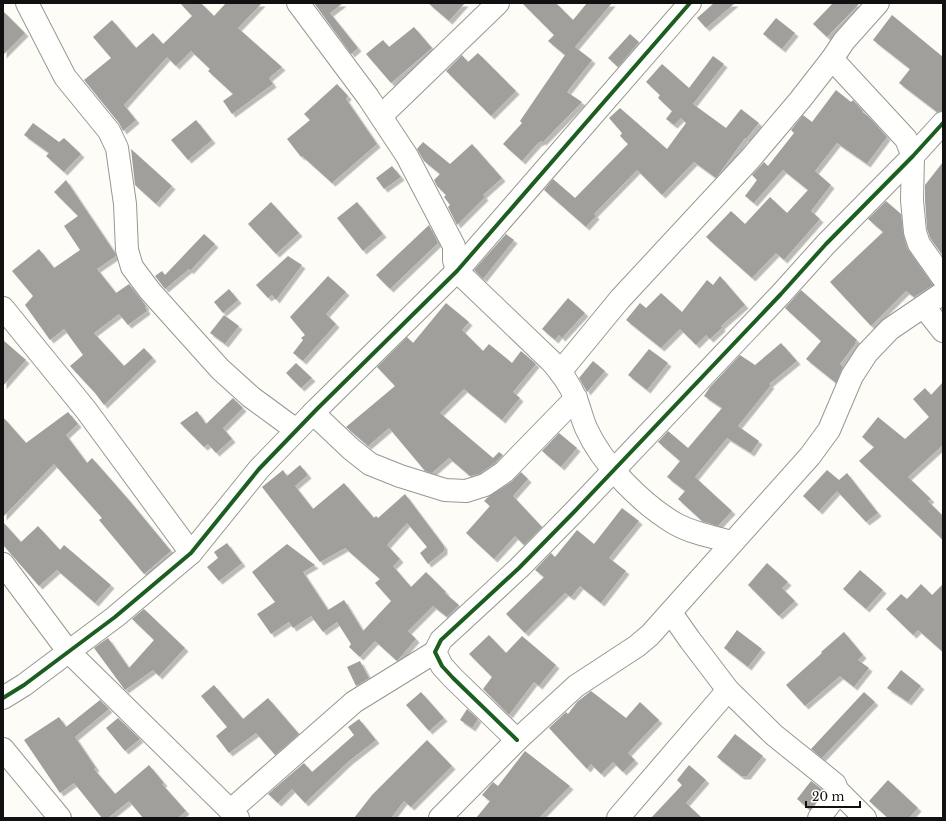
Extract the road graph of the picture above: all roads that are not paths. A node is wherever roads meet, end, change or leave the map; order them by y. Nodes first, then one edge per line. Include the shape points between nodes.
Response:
1 (27, 3) edge
2 (298, 3) edge
3 (498, 3) edge
4 (690, 3) edge
5 (878, 3) edge
6 (832, 59) junction
7 (381, 116) junction
8 (943, 123) edge
9 (913, 156) junction
10 (457, 270) junction
11 (943, 278) edge
12 (943, 293) edge
13 (924, 307) junction
14 (3, 308) edge
15 (943, 331) edge
16 (560, 372) junction
17 (576, 398) junction
18 (313, 413) junction
19 (296, 430) junction
20 (614, 470) junction
21 (732, 542) junction
22 (190, 553) junction
23 (3, 564) edge
24 (671, 613) junction
25 (68, 651) junction
26 (435, 652) junction
27 (728, 690) junction
28 (3, 698) edge
29 (517, 740) junction
30 (3, 748) edge
31 (837, 790) junction
32 (234, 814) edge
33 (60, 818) edge
34 (440, 818) edge
35 (618, 818) edge
36 (819, 818) edge
37 (865, 818) edge

1 - 19 street via 65,77 109,131 117,148 125,204 127,250 132,267 150,291 220,369 251,398
2 - 7 street
3 - 7 street
4 - 10 street
5 - 6 street via 844,41
6 - 9 street via 906,139
6 - 16 street via 750,159 620,299
7 - 10 street via 407,156 454,246
8 - 9 street
9 - 11 street via 912,200 915,232 919,244
9 - 20 street via 826,244
10 - 16 street
10 - 18 street
12 - 13 street
13 - 15 street
13 - 21 street via 890,329 867,353 852,376 829,430 810,456
14 - 22 street via 86,410
16 - 17 street
17 - 18 street via 504,472 485,485 466,491 445,490 370,464 351,450
17 - 20 street via 596,448
18 - 19 street
19 - 22 street via 254,475
20 - 21 street via 650,505 675,524
20 - 26 street via 519,568 441,640
21 - 24 street
22 - 25 street via 115,617
23 - 25 street
24 - 27 street
24 - 29 street via 637,646 576,686
25 - 28 street
25 - 32 street
26 - 29 street via 442,666 453,678
26 - 32 street via 354,702
27 - 31 street via 774,735 834,784
27 - 35 street
29 - 34 street
30 - 33 street
31 - 36 street via 835,797
31 - 37 street

